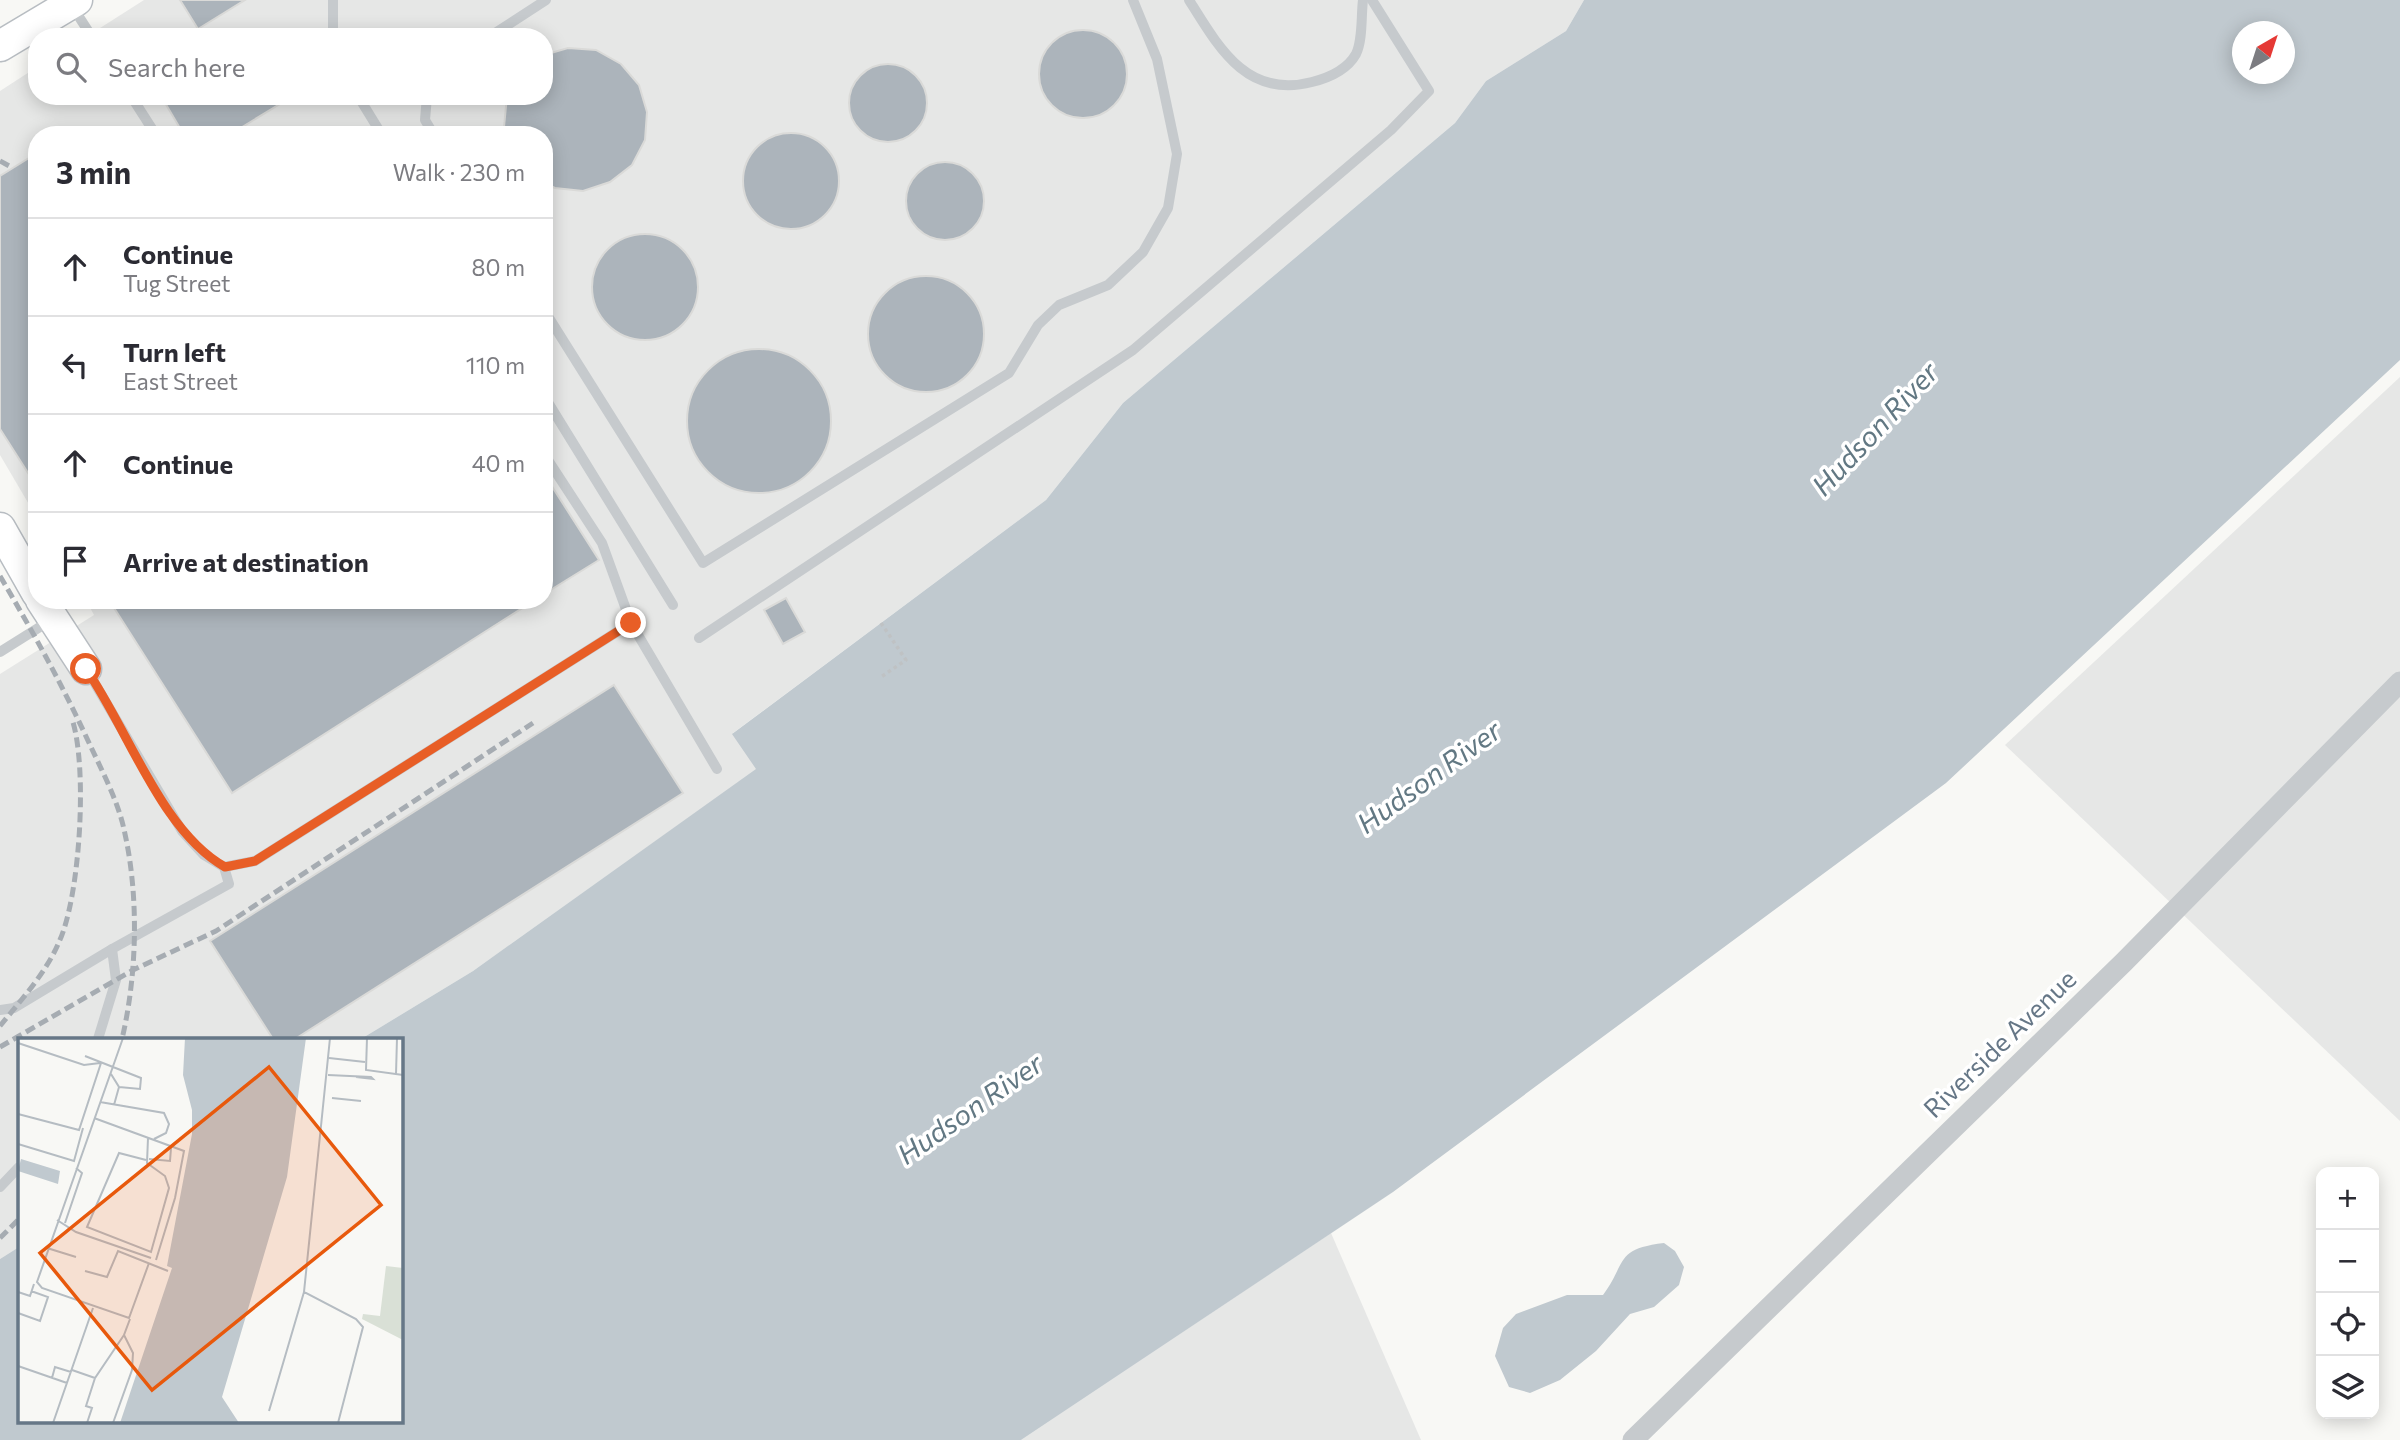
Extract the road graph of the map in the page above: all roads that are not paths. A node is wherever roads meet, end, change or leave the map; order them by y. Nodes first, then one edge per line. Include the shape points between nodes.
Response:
1 (333, 0) edge
2 (546, 0) edge
3 (1133, 0) edge
4 (1189, 0) edge
5 (1363, 0) edge
6 (1372, 0) edge
7 (74, 2) edge
8 (30, 28) edge
9 (87, 28) edge
10 (333, 28) edge
11 (503, 28) edge
12 (28, 29) edge
13 (0, 46) edge
14 (137, 105) edge
15 (364, 105) edge
16 (426, 105) edge
17 (150, 126) edge
18 (376, 126) edge
19 (429, 126) edge
20 (553, 324) edge
21 (553, 410) edge
22 (553, 468) edge
23 (0, 528) edge
24 (28, 577) edge
25 (674, 605) dead end
26 (47, 610) edge
27 (631, 623) junction
28 (699, 638) dead end
29 (0, 652) edge
30 (89, 673) joint
31 (2400, 682) edge
32 (717, 769) dead end
33 (225, 867) junction
34 (112, 949) junction
35 (0, 1010) edge
36 (98, 1038) edge
37 (18, 1168) edge
38 (0, 1187) edge
39 (1633, 1440) edge

1 - 10 lane
2 - 11 lane
3 - 20 lane via 1157,60 1177,154 1168,208 1143,252 1108,285 1059,305 1038,325 1009,373 703,563
4 - 5 lane via 1217,46 1248,75 1288,88 1332,77 1356,53
6 - 28 lane via 1429,91 1391,130 1133,350
7 - 8 street
7 - 9 lane
12 - 13 street
14 - 17 lane
15 - 18 lane
16 - 19 lane
21 - 25 lane
22 - 27 lane via 602,543
23 - 24 street
26 - 29 lane
26 - 30 street
27 - 32 lane
27 - 33 lane via 255,861
30 - 33 lane via 182,831 204,855
31 - 39 street, Riverside Avenue via 2124,962
33 - 34 lane via 229,884
34 - 35 lane via 14,1008
34 - 36 lane via 116,980
37 - 38 lane

